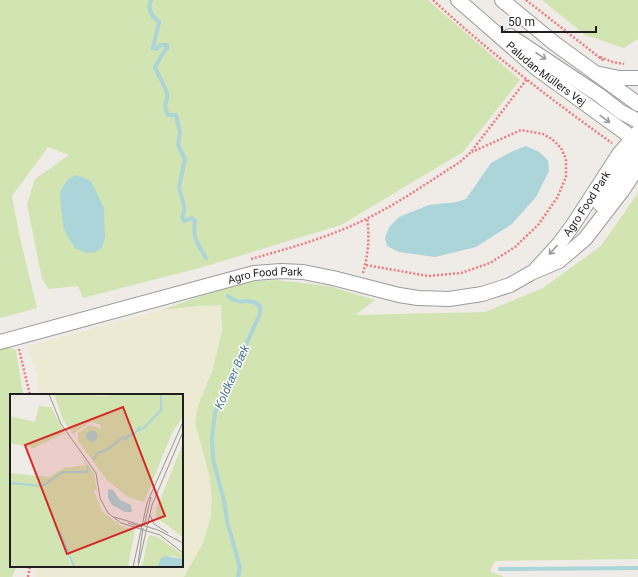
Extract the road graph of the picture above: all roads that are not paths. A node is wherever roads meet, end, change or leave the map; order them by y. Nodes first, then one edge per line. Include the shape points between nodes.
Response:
1 (502, 0) edge
2 (460, 2) edge
3 (594, 72) junction
4 (638, 78) edge
5 (638, 104) edge
6 (638, 121) edge
7 (637, 140) edge
8 (638, 167) edge
9 (559, 261) junction
10 (531, 273) junction
11 (0, 342) edge

1 - 3 street
2 -> 6 street
2 -> 7 street, Paludan-Müllers Vej via 536,68
3 - 4 street via 628,79
3 - 5 street
7 - 9 street
7 -> 10 street, Agro Food Park via 619,154 573,225
8 - 9 street, Agro Food Park via 585,239
9 - 10 street, Agro Food Park
10 - 11 street, Agro Food Park via 510,285 482,294 449,299 399,295 303,272 254,273

